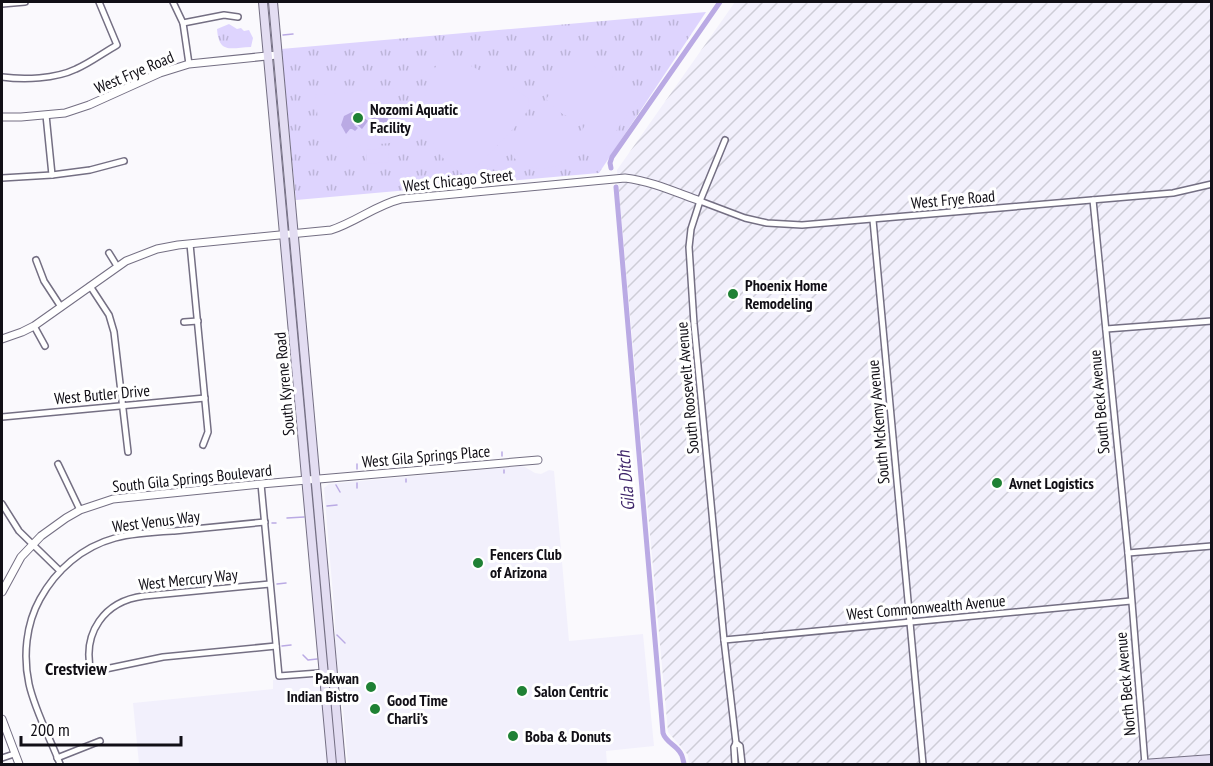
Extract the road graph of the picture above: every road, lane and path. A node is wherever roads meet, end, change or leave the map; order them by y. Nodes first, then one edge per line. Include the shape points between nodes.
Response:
1 (25, 2) edge
2 (99, 2) edge
3 (173, 2) edge
4 (263, 2) edge
5 (273, 2) edge
6 (2, 4) edge
7 (238, 16) dead end
8 (183, 23) junction
9 (273, 56) junction
10 (189, 64) junction
11 (2, 77) edge
12 (46, 116) junction
13 (2, 117) edge
14 (725, 140) dead end
15 (124, 161) dead end
16 (52, 175) junction
17 (2, 178) edge
18 (1212, 184) edge
19 (1093, 200) junction
20 (700, 201) junction
21 (873, 220) junction
22 (294, 234) junction
23 (284, 235) junction
24 (190, 244) junction
25 (109, 253) dead end
26 (36, 260) dead end
27 (117, 266) junction
28 (90, 286) junction
29 (61, 307) junction
30 (198, 321) junction
31 (1212, 321) edge
32 (184, 322) dead end
33 (34, 326) junction
34 (1106, 330) junction
35 (2, 339) edge
36 (45, 346) dead end
37 (205, 398) junction
38 (122, 406) junction
39 (2, 417) edge
40 (203, 445) dead end
41 (128, 452) dead end
42 (538, 460) dead end
43 (58, 464) dead end
44 (316, 479) junction
45 (307, 480) junction
46 (261, 484) junction
47 (2, 504) edge
48 (80, 510) junction
49 (265, 522) junction
50 (33, 544) junction
51 (1212, 546) edge
52 (1128, 553) junction
53 (60, 571) junction
54 (270, 584) junction
55 (2, 592) edge
56 (1131, 601) junction
57 (911, 622) junction
58 (724, 640) junction
59 (276, 646) junction
60 (328, 672) junction
61 (2, 719) edge
62 (339, 734) junction
63 (100, 741) dead end
64 (736, 743) junction
65 (331, 752) junction
66 (14, 754) junction
67 (2, 758) edge
68 (57, 758) junction
69 (1212, 759) edge
70 (1145, 764) edge
71 (19, 765) edge
72 (60, 765) edge
73 (332, 765) edge
74 (341, 765) edge
75 (735, 765) edge
76 (742, 765) edge
77 (923, 765) edge

1 - 6 street
2 - 11 street via 117,45 74,70 46,77
3 - 8 street
4 - 9 main road, South Kyrene Road
5 - 9 main road, South Kyrene Road
7 - 8 street
8 - 10 street
9 - 10 street, West Frye Road
9 - 22 main road, South Kyrene Road
9 - 23 main road, South Kyrene Road
10 - 12 street, West Frye Road via 89,105
12 - 13 street, West Frye Road
12 - 16 street
14 - 20 street, South Roosevelt Avenue
15 - 16 street
16 - 17 street
18 - 19 street, West Frye Road via 1173,193
19 - 21 street, West Frye Road
19 - 34 street, South Beck Avenue
20 - 21 street, West Frye Road via 767,223
20 - 22 street, West Chicago Street via 638,180 609,179 410,197 378,206 342,226
20 - 58 street, South Roosevelt Avenue via 689,247
21 - 57 street, South McKemy Avenue
22 - 23 street, West Chicago Street
22 - 44 main road, South Kyrene Road
23 - 24 street, West Chicago Street
23 - 45 main road, South Kyrene Road
24 - 27 street, West Chicago Street via 157,249
24 - 30 street
25 - 27 street
26 - 29 street
27 - 28 street, West Chicago Street
28 - 29 street, West Chicago Street
28 - 38 street via 109,315 114,332
29 - 33 street, West Chicago Street
30 - 32 street
30 - 37 street
31 - 34 street
33 - 35 street, West Chicago Street
33 - 36 street
34 - 52 street, South Beck Avenue
37 - 38 street, West Butler Drive
37 - 40 street via 208,432
38 - 39 street, West Butler Drive
38 - 41 street
42 - 44 street, West Gila Springs Place
43 - 48 street
44 - 45 street, South Gila Springs Boulevard
44 - 60 main road, South Kyrene Road
45 - 46 street, South Gila Springs Boulevard
45 - 60 main road, South Kyrene Road
46 - 48 street, South Gila Springs Boulevard via 125,497
46 - 49 street
47 - 50 street
48 - 50 street, South Gila Springs Boulevard
49 - 53 street, West Venus Way via 115,538 88,548
49 - 54 street
50 - 53 street
50 - 55 street, South Gila Springs Boulevard via 21,557
51 - 52 street
52 - 56 street, South Beck Avenue
53 - 68 street, West Venus Way via 36,607 28,634 27,668
54 - 59 street
54 - 59 street, West Mercury Way via 130,598 105,614 91,638 88,654 91,672 163,657
56 - 57 street, West Commonwealth Avenue
56 - 70 street, North Beck Avenue
57 - 58 street, West Commonwealth Avenue
57 - 77 street, South McKemy Avenue
58 - 64 street, South Roosevelt Avenue
59 - 60 street via 279,676
60 - 62 main road, South Kyrene Road
60 - 65 main road, South Kyrene Road
61 - 66 street
62 - 65 main road
62 - 74 main road, South Kyrene Road
63 - 68 street
64 - 75 street
64 - 76 street via 740,746
65 - 73 main road, South Kyrene Road
66 - 67 street
66 - 71 street
68 - 72 street, West Venus Way
69 - 70 main road

